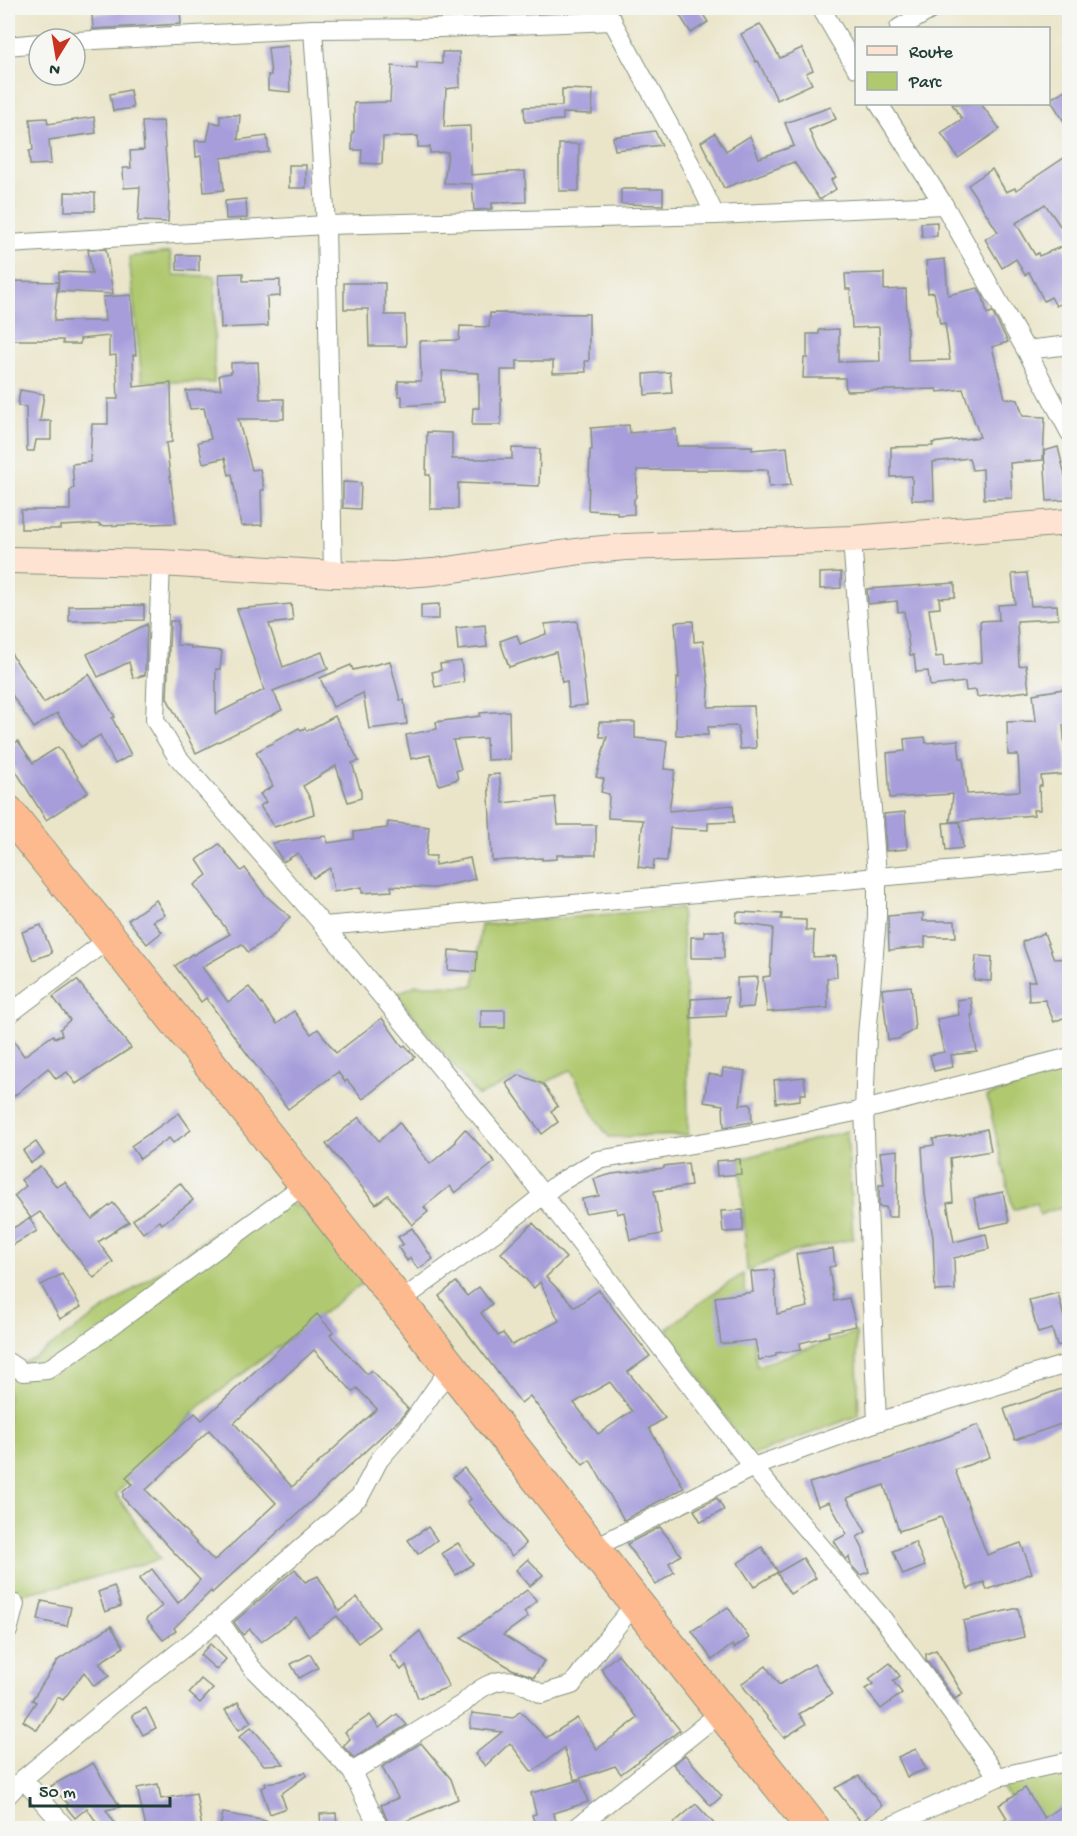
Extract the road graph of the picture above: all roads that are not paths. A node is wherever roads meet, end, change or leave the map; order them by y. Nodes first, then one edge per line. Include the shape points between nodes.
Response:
1 (821, 8) edge
2 (934, 8) edge
3 (609, 14) edge
4 (901, 27) edge
5 (313, 28) junction
6 (87, 40) edge
7 (27, 44) edge
8 (8, 46) edge
9 (854, 60) edge
10 (880, 105) edge
11 (945, 205) junction
12 (715, 215) junction
13 (326, 225) junction
14 (8, 244) edge
15 (1070, 345) edge
16 (1026, 350) junction
17 (1070, 434) edge
18 (1070, 522) edge
19 (852, 539) junction
20 (8, 560) edge
21 (160, 563) junction
22 (333, 574) junction
23 (8, 812) edge
24 (1070, 860) edge
25 (877, 876) junction
26 (324, 926) junction
27 (110, 938) junction
28 (8, 1015) edge
29 (1070, 1057) edge
30 (864, 1110) junction
31 (305, 1184) junction
32 (544, 1195) junction
33 (399, 1302) junction
34 (8, 1362) edge
35 (1070, 1364) edge
36 (450, 1368) junction
37 (877, 1422) junction
38 (753, 1467) junction
39 (592, 1549) junction
40 (15, 1604) dead end
41 (635, 1604) junction
42 (219, 1620) junction
43 (8, 1631) edge
44 (721, 1712) junction
45 (1070, 1761) edge
46 (352, 1772) junction
47 (998, 1777) junction
48 (23, 1779) junction
49 (8, 1795) edge
50 (66, 1828) edge
51 (379, 1828) edge
52 (576, 1828) edge
53 (813, 1828) edge
54 (887, 1828) edge

1 - 9 street
2 - 4 street
3 - 5 street via 440,28
3 - 12 street
5 - 6 street
5 - 13 street
7 - 8 street
10 - 11 street
11 - 12 street
11 - 16 street
12 - 13 street
13 - 14 street
13 - 22 street
15 - 16 street
16 - 17 street
18 - 19 street
19 - 22 street via 626,547 433,572
19 - 25 street
20 - 21 street
21 - 22 street
21 - 26 street via 155,720 176,754
23 - 27 highway
24 - 25 street
25 - 26 street
25 - 30 street
26 - 32 street
27 - 28 street
27 - 31 highway
29 - 30 street
30 - 32 street via 598,1160
30 - 37 street
31 - 33 highway
31 - 34 street via 47,1370 23,1372
32 - 33 street
32 - 38 street
33 - 36 highway
35 - 37 street
36 - 39 highway
36 - 42 street via 379,1460 360,1496
37 - 38 street
38 - 39 street
38 - 47 street via 883,1619
39 - 41 highway
40 - 43 street
41 - 44 highway
41 - 46 street via 572,1685 542,1694 515,1681 475,1690 464,1704
42 - 46 street via 252,1668
42 - 48 street
44 - 52 street
44 - 53 highway
45 - 47 street
46 - 51 street
47 - 54 street
48 - 49 street
48 - 50 street

